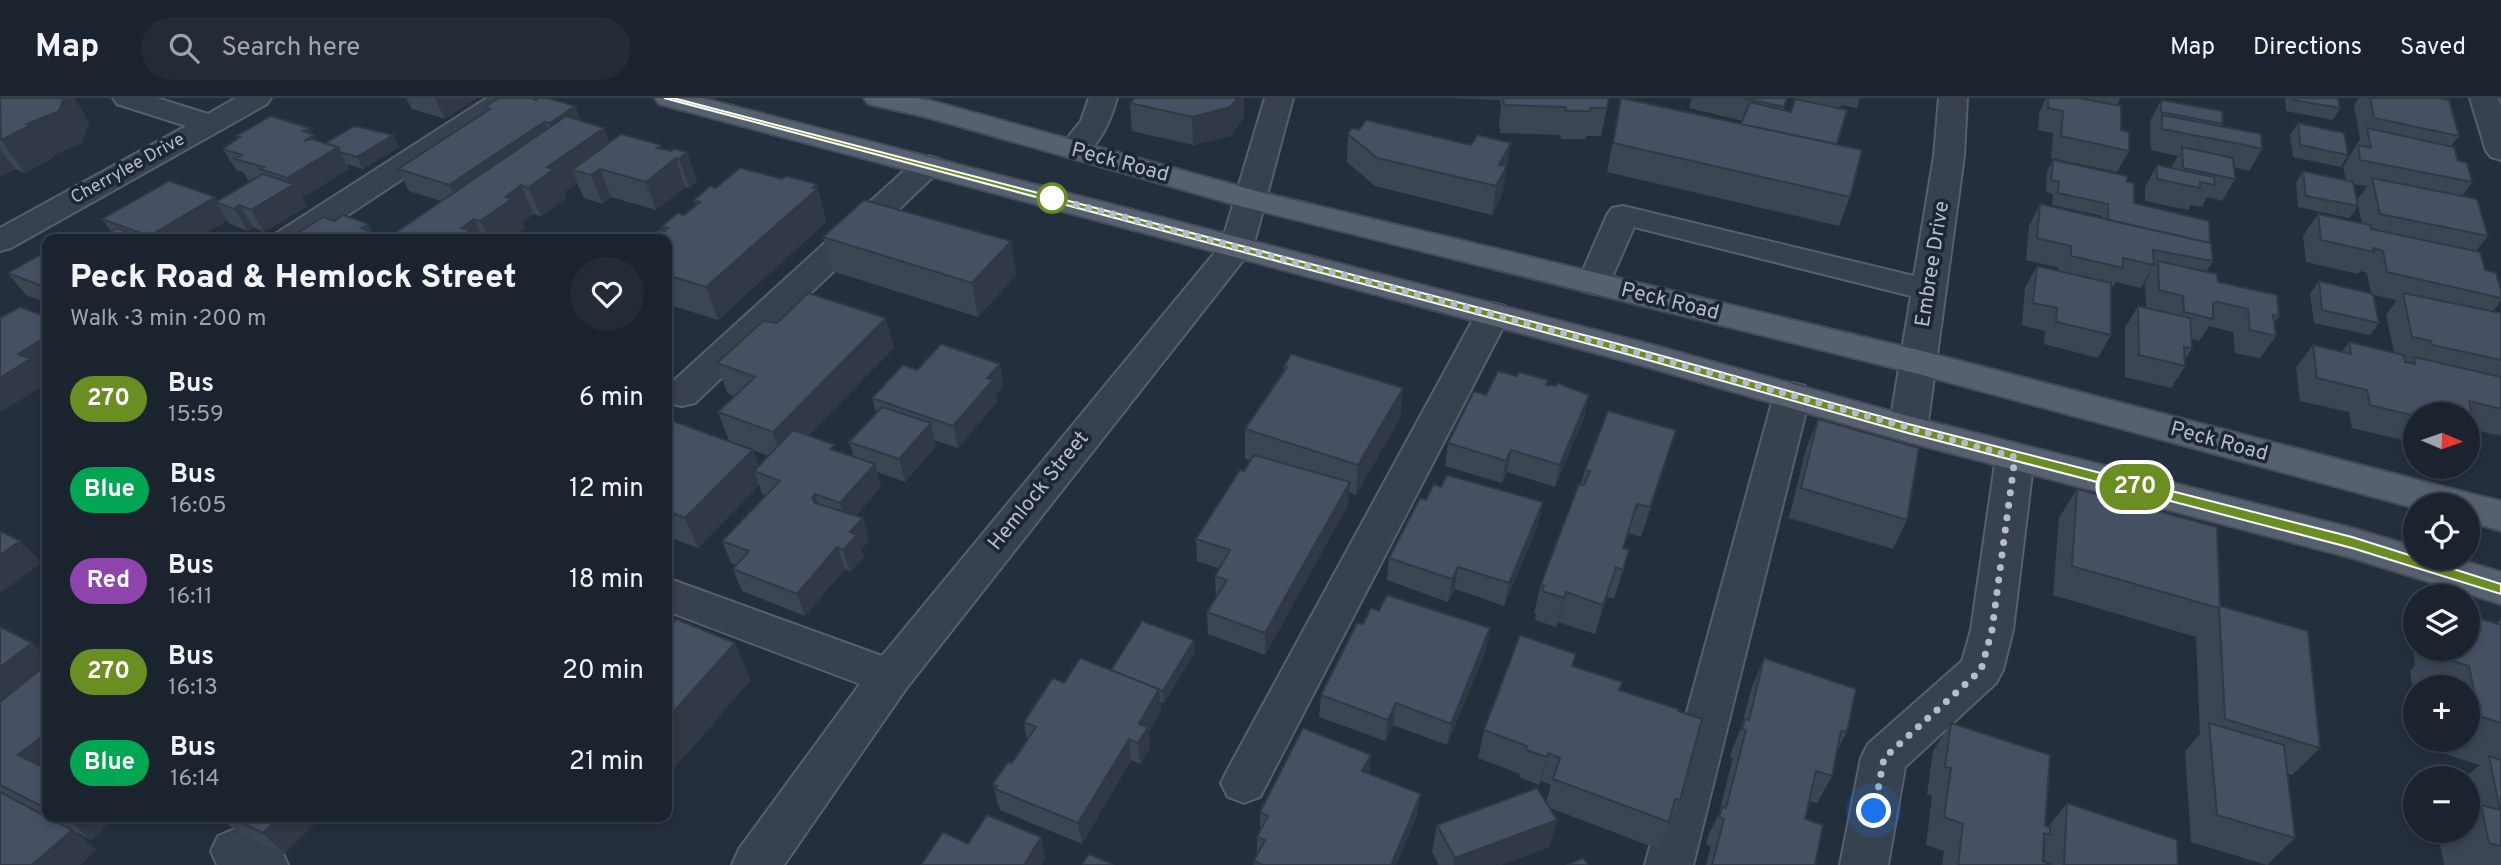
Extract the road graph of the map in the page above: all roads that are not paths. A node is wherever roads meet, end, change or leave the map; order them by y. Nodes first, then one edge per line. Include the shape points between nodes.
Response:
1 (127, 98) edge
2 (257, 98) edge
3 (506, 98) edge
4 (669, 98) edge
5 (878, 98) edge
6 (1103, 98) edge
7 (1279, 98) edge
8 (1953, 98) edge
9 (2484, 98) edge
10 (211, 124) junction
11 (1073, 150) junction
12 (2501, 151) edge
13 (928, 165) junction
14 (1251, 199) junction
15 (297, 234) edge
16 (0, 241) edge
17 (1237, 247) junction
18 (1594, 284) junction
19 (1929, 290) junction
20 (1493, 314) junction
21 (1918, 362) junction
22 (682, 394) dead end
23 (1792, 395) junction
24 (1908, 429) junction
25 (2015, 457) junction
26 (2413, 493) edge
27 (2480, 510) edge
28 (2501, 516) edge
29 (2501, 588) edge
30 (672, 596) edge
31 (890, 677) junction
32 (1244, 783) dead end
33 (756, 865) edge
34 (1669, 865) edge
35 (1864, 865) edge

1 - 10 street
2 - 10 street, Cherrylee Drive
3 - 15 street
4 - 13 main road
5 - 11 main road, Peck Road
6 - 11 street via 1095,123
7 - 14 street, Hemlock Street
8 - 19 street, Embree Drive
9 - 12 street
10 - 16 street, Cherrylee Drive
11 - 14 main road, Peck Road
13 - 17 main road
13 - 22 street
14 - 17 street, Hemlock Street
14 - 18 main road, Peck Road
17 - 20 main road
17 - 31 street, Hemlock Street
18 - 19 street via 1623,215
18 - 21 main road, Peck Road
19 - 21 street, Embree Drive
20 - 23 main road
20 - 32 street
21 - 24 street, Embree Drive
21 - 26 main road, Peck Road
23 - 24 main road
23 - 34 street
24 - 25 main road
25 - 29 main road via 2352,543
25 - 35 street via 1992,630 1981,670 1884,758
27 - 28 main road
30 - 31 street
31 - 33 street, Hemlock Street

